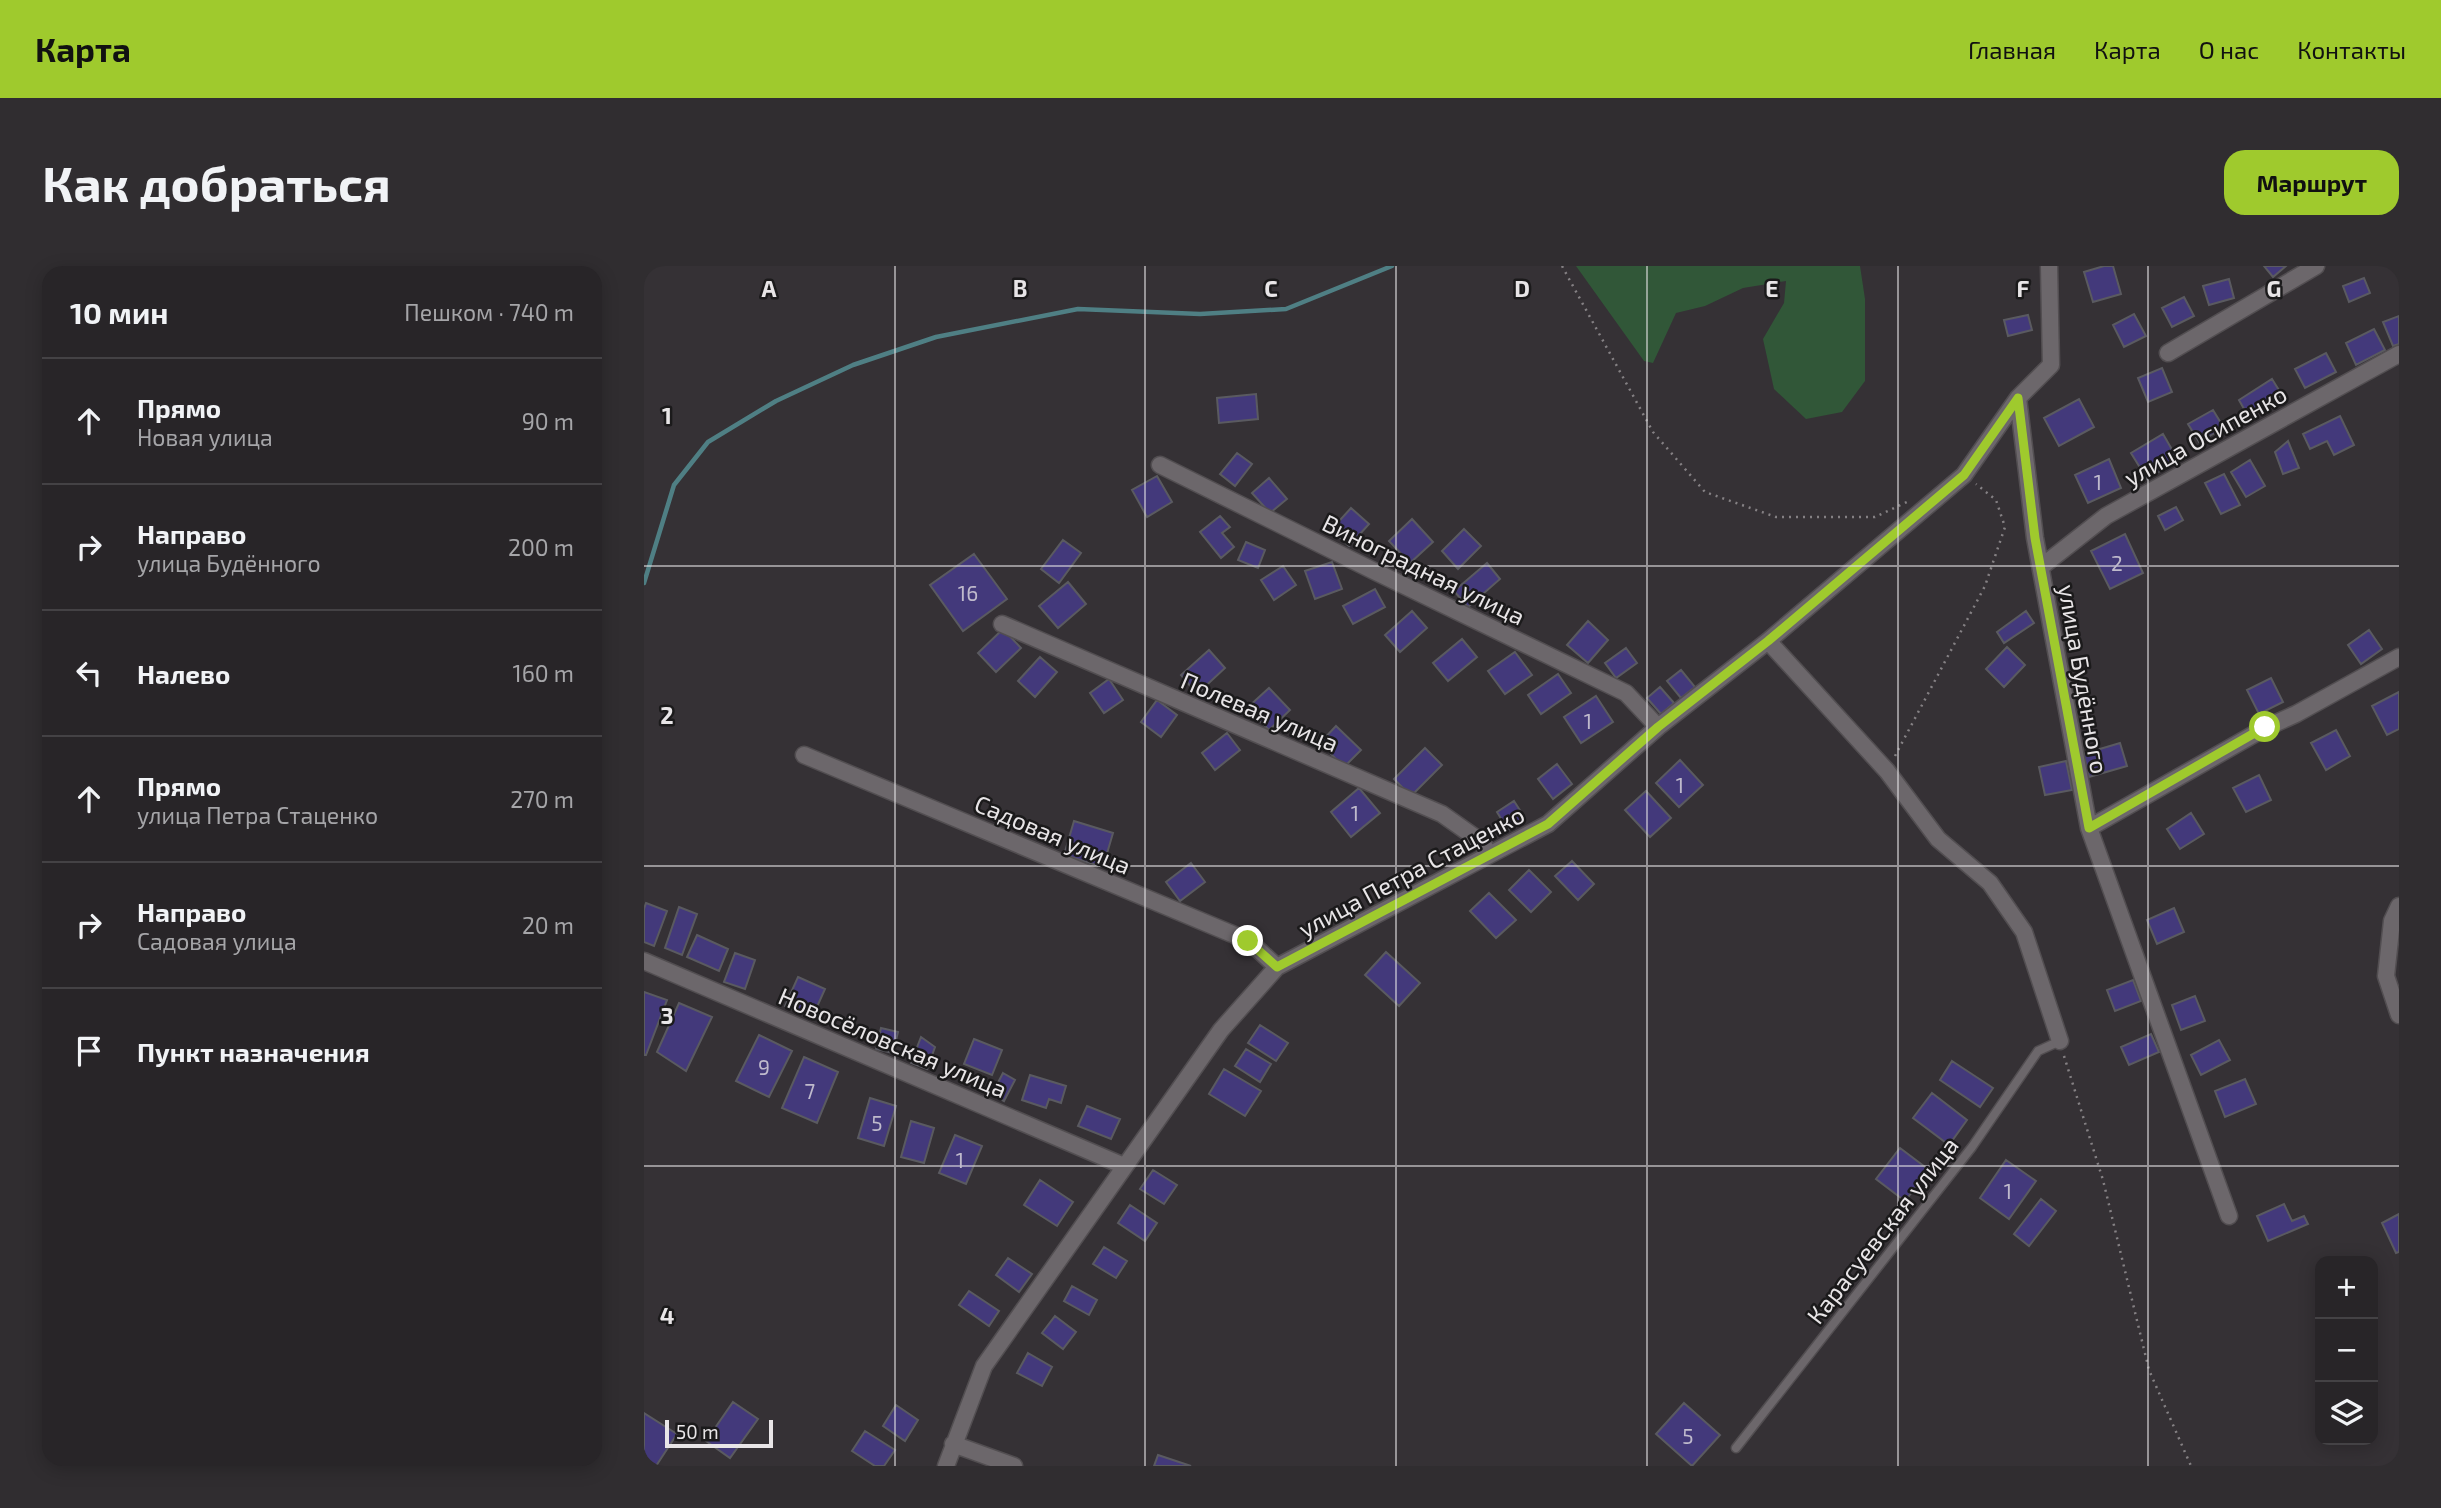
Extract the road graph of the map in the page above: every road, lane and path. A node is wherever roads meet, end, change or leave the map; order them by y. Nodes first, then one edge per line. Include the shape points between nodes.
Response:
1 (1562, 266) edge
2 (2049, 266) edge
3 (2316, 266) edge
4 (2168, 353) dead end
5 (2399, 354) edge
6 (2018, 398) junction
7 (1160, 465) dead end
8 (1964, 475) junction
9 (1909, 501) dead end
10 (2041, 567) junction
11 (1002, 624) dead end
12 (1768, 641) junction
13 (2399, 657) edge
14 (1658, 727) junction
15 (804, 755) dead end
16 (1887, 771) junction
17 (2089, 828) junction
18 (1488, 855) junction
19 (2399, 906) edge
20 (644, 961) edge
21 (1277, 967) junction
22 (2399, 1015) edge
23 (2060, 1041) junction
24 (1124, 1166) junction
25 (2229, 1216) dead end
26 (953, 1444) junction
27 (1736, 1448) dead end
28 (946, 1466) edge
29 (1014, 1466) edge
30 (2191, 1466) edge

1 - 9 path via 1653,432 1705,492 1776,517 1875,517
2 - 6 street via 2051,365
3 - 4 street
5 - 10 street, улица Осипенко via 2106,516
6 - 8 street, улица Петра Стаценко
6 - 10 street, улица Будённого
7 - 14 street, Виноградная улица via 1626,693
8 - 12 street, улица Петра Стаценко
8 - 16 path via 1996,500 2005,527 1984,586
10 - 17 street, улица Будённого
11 - 18 street, Полевая улица via 1441,814 1483,843
12 - 14 street, улица Петра Стаценко
12 - 16 street
13 - 17 street
14 - 18 street, улица Петра Стаценко via 1548,824
15 - 21 street, Садовая улица via 1248,941
16 - 23 street via 1938,839 1990,883 2024,932
17 - 25 street, улица Будённого
18 - 21 street, улица Петра Стаценко
19 - 22 street via 2392,921 2386,976
20 - 24 street, Новосёловская улица
21 - 24 street, улица Петра Стаценко via 1221,1030
23 - 27 lane, Карасуевская улица via 2038,1051 1972,1147
23 - 30 path via 2103,1180 2148,1370
24 - 26 street, улица Петра Стаценко via 984,1366
26 - 28 street, улица Петра Стаценко
26 - 29 street

